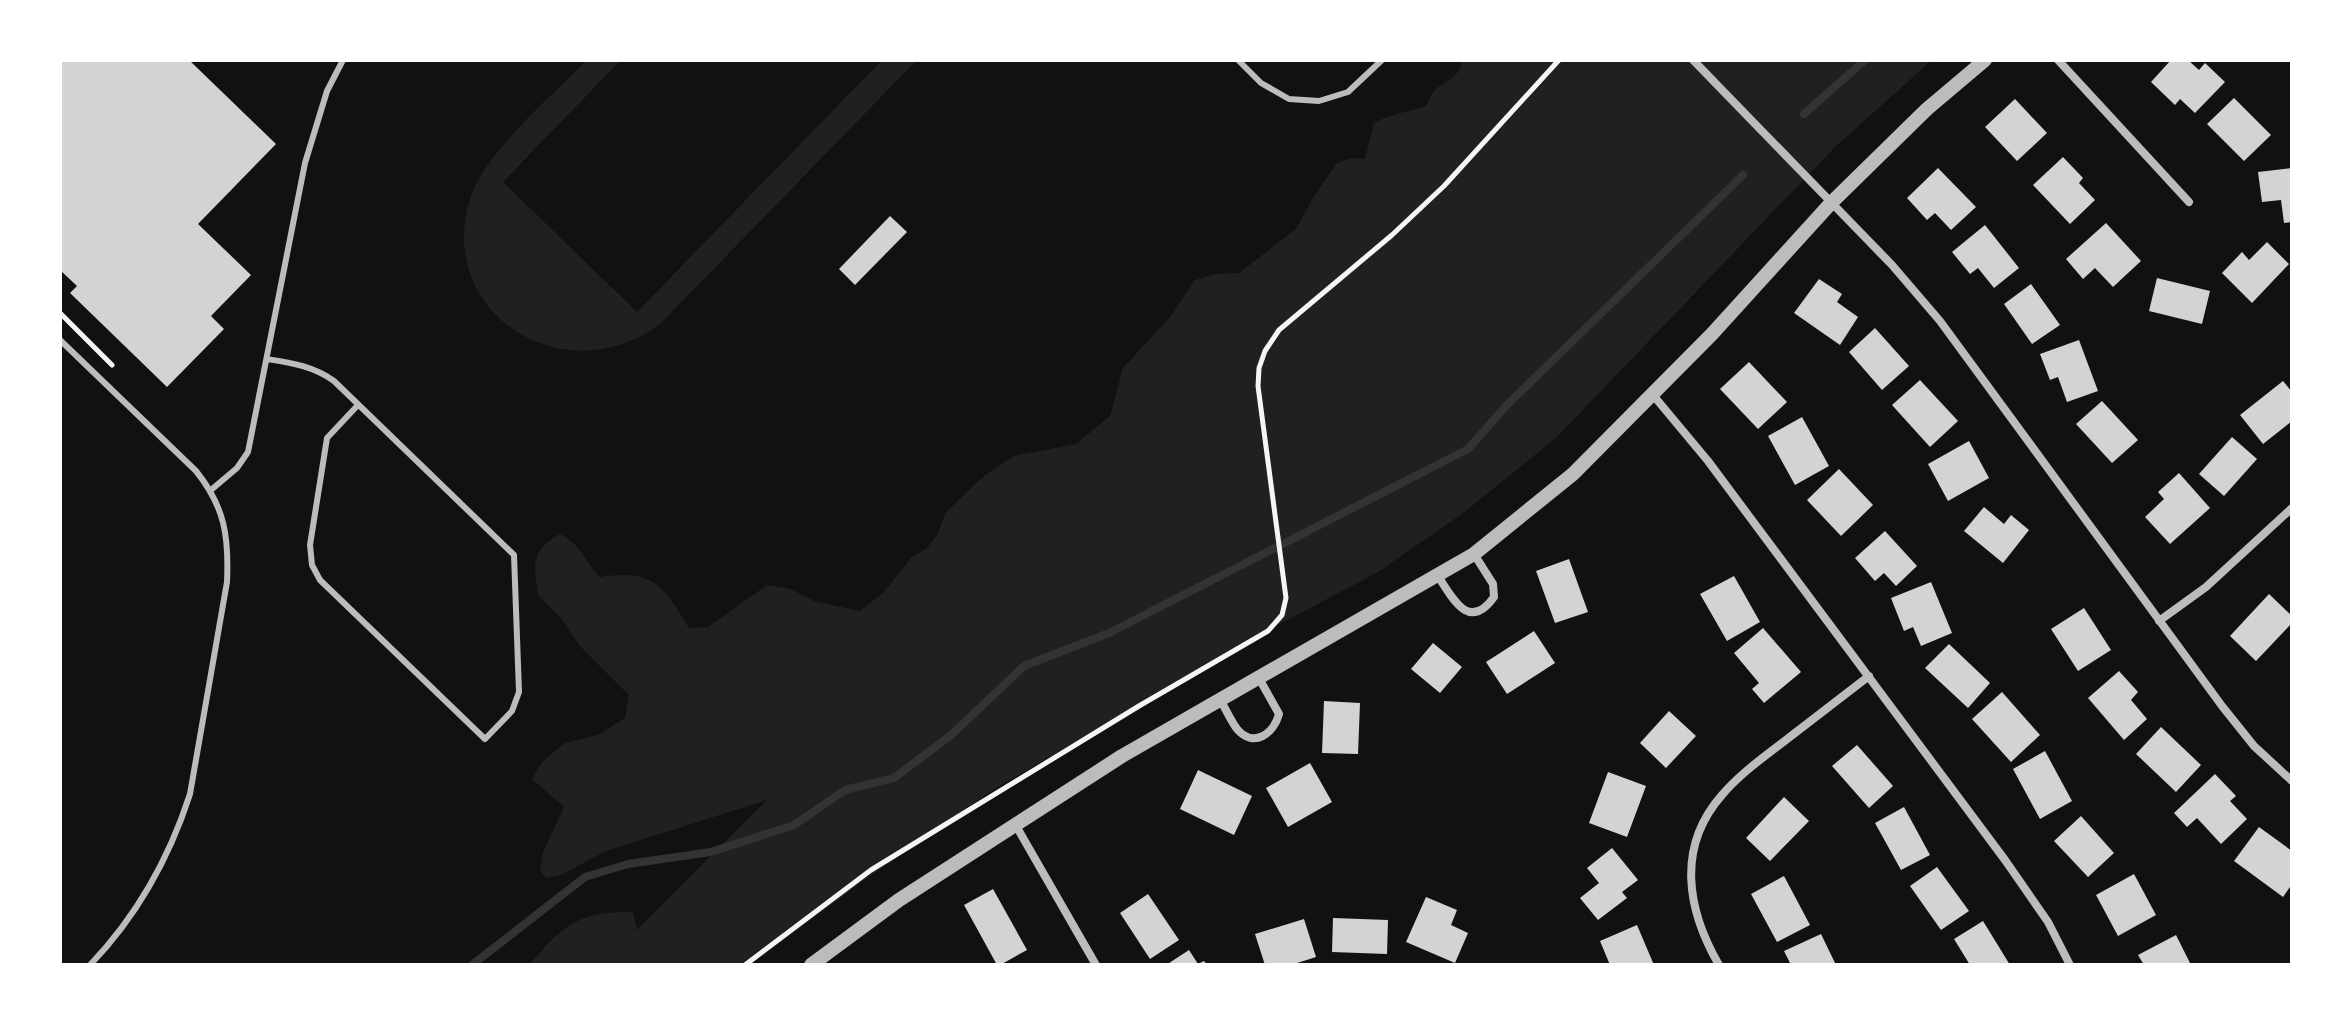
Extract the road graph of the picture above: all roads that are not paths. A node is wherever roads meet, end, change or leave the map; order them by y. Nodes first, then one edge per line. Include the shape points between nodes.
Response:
1 (343, 60) edge
2 (1238, 60) edge
3 (1382, 60) edge
4 (1693, 60) edge
5 (1985, 60) edge
6 (2058, 60) edge
7 (2189, 202) dead end
8 (1831, 203) junction
9 (60, 340) edge
10 (267, 359) junction
11 (1653, 395) junction
12 (358, 405) junction
13 (211, 490) junction
14 (2292, 508) edge
15 (1474, 554) junction
16 (1438, 576) junction
17 (2159, 621) junction
18 (1869, 676) junction
19 (1260, 680) junction
20 (1221, 701) junction
21 (2292, 781) edge
22 (1015, 823) junction
23 (90, 965) edge
24 (811, 965) edge
25 (1096, 965) edge
26 (1719, 965) edge
27 (2070, 965) edge

1 - 10 lane via 327,91 305,163
2 - 3 lane via 1261,83 1289,99 1319,101 1348,92
4 - 8 street
5 - 8 street
6 - 7 street
8 - 11 street
8 - 17 street via 1940,321
9 - 13 lane
10 - 12 lane via 320,371
10 - 13 lane via 248,452
11 - 15 street via 1573,474
11 - 18 street
12 - 12 lane via 514,555 519,692 512,711 485,739 320,580 312,565 310,545 327,438
13 - 23 lane via 227,534 227,582 190,794 149,890
14 - 17 street via 2206,587
15 - 16 street
15 - 16 street via 1493,584 1494,597 1485,609 1467,612 1457,605
16 - 19 street
17 - 21 street via 2254,746
18 - 26 street via 1754,764 1721,795 1704,822 1690,879 1693,907
18 - 27 street via 2005,860
19 - 20 street
19 - 20 street via 1279,714 1269,734 1245,737
20 - 22 street
22 - 24 street
22 - 25 street

